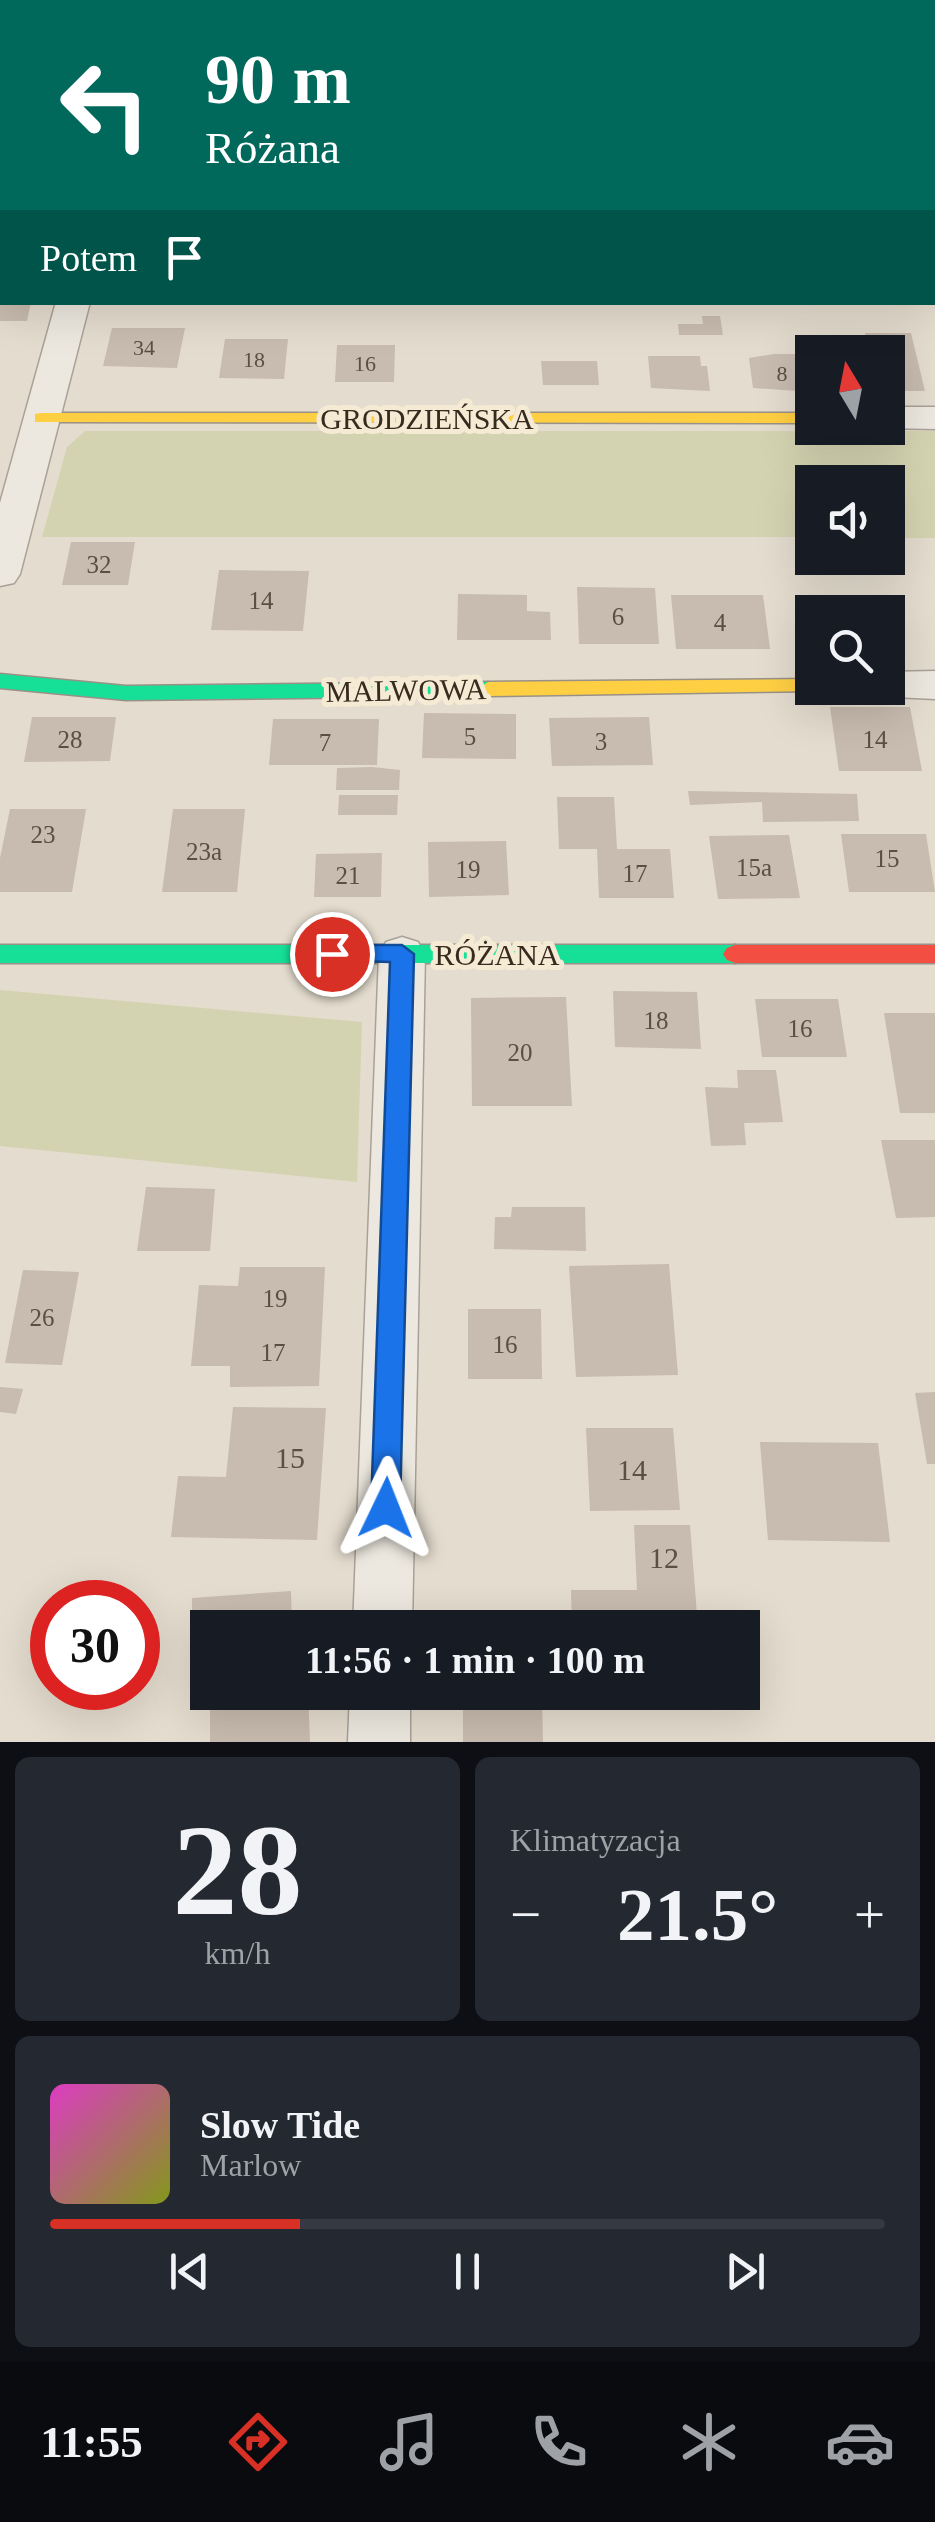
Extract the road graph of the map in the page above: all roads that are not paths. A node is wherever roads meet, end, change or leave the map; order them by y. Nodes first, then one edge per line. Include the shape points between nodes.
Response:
1 (72, 305) edge
2 (41, 418) junction
3 (795, 418) edge
4 (905, 418) edge
5 (935, 418) edge
6 (0, 574) edge
7 (0, 682) edge
8 (935, 685) edge
9 (795, 686) edge
10 (905, 686) edge
11 (0, 954) edge
12 (402, 954) junction
13 (935, 954) edge
14 (383, 1610) edge
15 (380, 1710) edge
16 (379, 1742) edge

1 - 2 street
2 - 3 street, GRODZIEŃSKA
2 - 6 street
4 - 5 street
7 - 9 street, MALWOWA via 126,693
8 - 10 street
11 - 12 street, RÓŻANA
12 - 13 street, RÓŻANA
12 - 14 street
15 - 16 street

